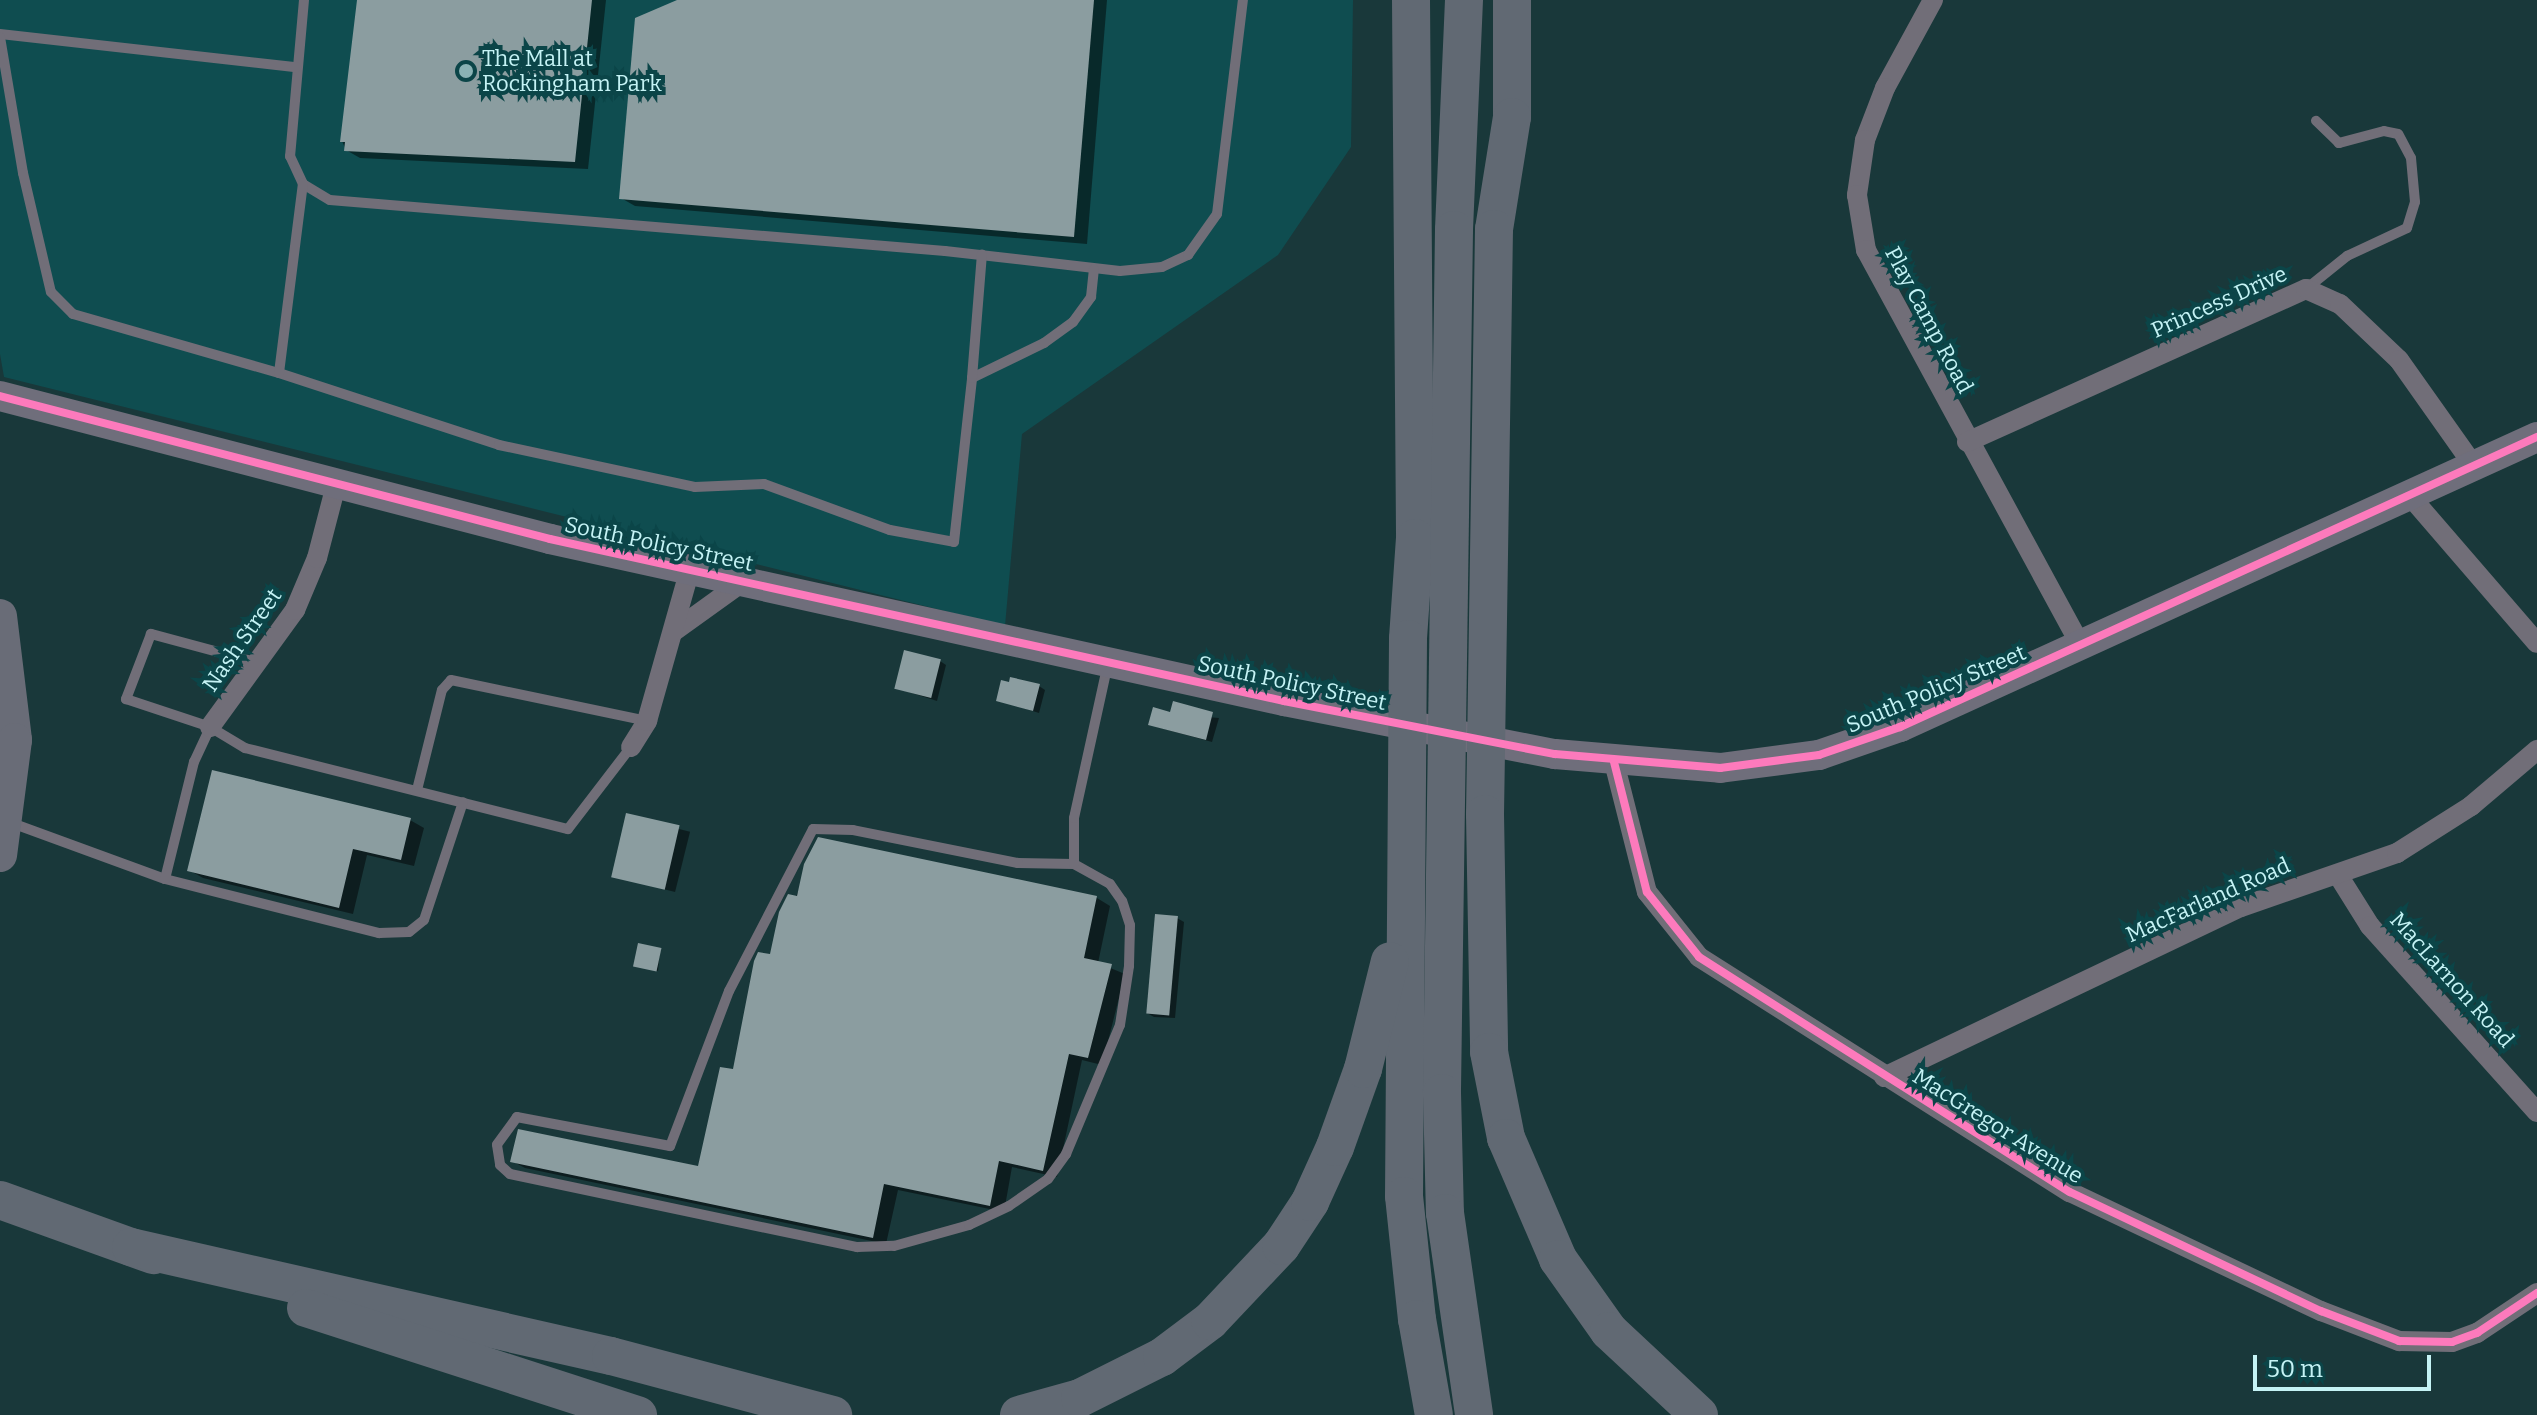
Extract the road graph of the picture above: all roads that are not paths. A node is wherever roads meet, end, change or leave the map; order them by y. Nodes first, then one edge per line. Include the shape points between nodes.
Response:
1 (304, 0) edge
2 (1243, 0) edge
3 (1411, 0) edge
4 (1464, 0) edge
5 (1512, 0) edge
6 (1933, 0) edge
7 (0, 36) edge
8 (1464, 54) junction
9 (296, 67) junction
10 (2316, 121) dead end
11 (303, 184) junction
12 (1494, 229) junction
13 (982, 254) junction
14 (1094, 269) junction
15 (2306, 289) junction
16 (279, 373) junction
17 (972, 378) junction
18 (0, 396) edge
19 (2537, 437) edge
20 (1967, 442) junction
21 (2474, 466) junction
22 (336, 485) junction
23 (2410, 496) junction
24 (690, 569) junction
25 (744, 581) junction
26 (0, 616) edge
27 (673, 632) junction
28 (2537, 643) edge
29 (2081, 646) junction
30 (255, 662) junction
31 (1109, 662) junction
32 (647, 721) junction
33 (210, 727) junction
34 (631, 747) joint
35 (2537, 750) edge
36 (1614, 762) junction
37 (417, 790) junction
38 (463, 802) junction
39 (4, 820) edge
40 (0, 855) edge
41 (1074, 864) junction
42 (2338, 875) junction
43 (165, 879) junction
44 (1405, 904) junction
45 (1884, 1077) junction
46 (2537, 1112) edge
47 (0, 1200) edge
48 (131, 1247) junction
49 (2537, 1293) edge
50 (638, 1415) edge
51 (833, 1415) edge
52 (1019, 1415) edge
53 (1434, 1415) edge
54 (1474, 1415) edge
55 (1699, 1415) edge

1 - 9 lane
2 - 14 lane via 1221,192 1212,224 1188,255 1162,267
3 - 44 highway via 1415,538 1408,639
4 - 8 highway
5 - 12 highway via 1512,117
6 - 20 street, Play Camp Road via 1873,113 1857,195 1875,276
7 - 9 lane
7 - 16 lane via 33,216 51,292 61,306 89,321
8 - 12 highway
8 - 54 highway via 1454,230 1444,805 1445,1213
9 - 11 lane via 290,156
10 - 15 lane via 2339,143 2384,131 2398,134 2411,158 2415,202 2407,228 2323,270
11 - 13 lane via 330,200 385,207
11 - 16 lane
12 - 55 highway via 1485,814 1489,1052 1520,1180 1558,1259 1638,1363
13 - 14 lane
13 - 17 lane
14 - 17 lane via 1091,297 1073,322 1044,343
15 - 20 street, Princess Drive
15 - 21 street, Princess Drive via 2340,304 2399,360
16 - 17 lane via 499,445 695,487 764,484 866,524 954,542
18 - 22 street, South Policy Street
19 - 21 street, South Policy Street
20 - 29 street, Play Camp Road
21 - 23 street, South Policy Street
22 - 24 street, South Policy Street
22 - 30 street, Nash Street via 307,585 295,610
23 - 28 street
23 - 29 street, South Policy Street
24 - 25 street, South Policy Street
24 - 27 street
25 - 27 street
25 - 31 street, South Policy Street
26 - 39 main road via 15,740
27 - 32 street
29 - 36 street, South Policy Street via 1900,727 1819,755 1720,768
30 - 33 street, Nash Street
30 - 33 lane via 151,634 126,699
31 - 36 street, South Policy Street
31 - 41 lane via 1074,818
32 - 34 street
32 - 37 lane via 451,680 442,690
33 - 37 lane via 245,748
33 - 43 lane via 194,762
34 - 38 lane via 568,829
35 - 42 street, MacFarland Road via 2431,835 2370,866
36 - 45 street, MacGregor Avenue via 1647,892 1679,937 1720,974
37 - 38 lane
38 - 43 lane via 424,920 409,932 379,933
39 - 40 main road
39 - 43 lane
41 - 41 lane via 1110,884 1130,925 1120,1025 1066,1154 1048,1179 1009,1206 969,1225 894,1246 857,1247 510,1174 500,1165 497,1145 517,1117 670,1146 729,991 813,829 853,830 1018,863
42 - 45 street, MacFarland Road via 2241,907
42 - 46 street, MacLarnon Road via 2370,926
44 - 52 highway via 1363,1069 1335,1147 1310,1202 1281,1246 1210,1321 1162,1357 1080,1398
44 - 53 highway via 1404,1196
45 - 49 street, MacGregor Avenue via 2118,1219 2372,1332 2426,1345 2452,1342 2477,1333
47 - 48 highway
48 - 50 highway
48 - 51 highway via 611,1356

